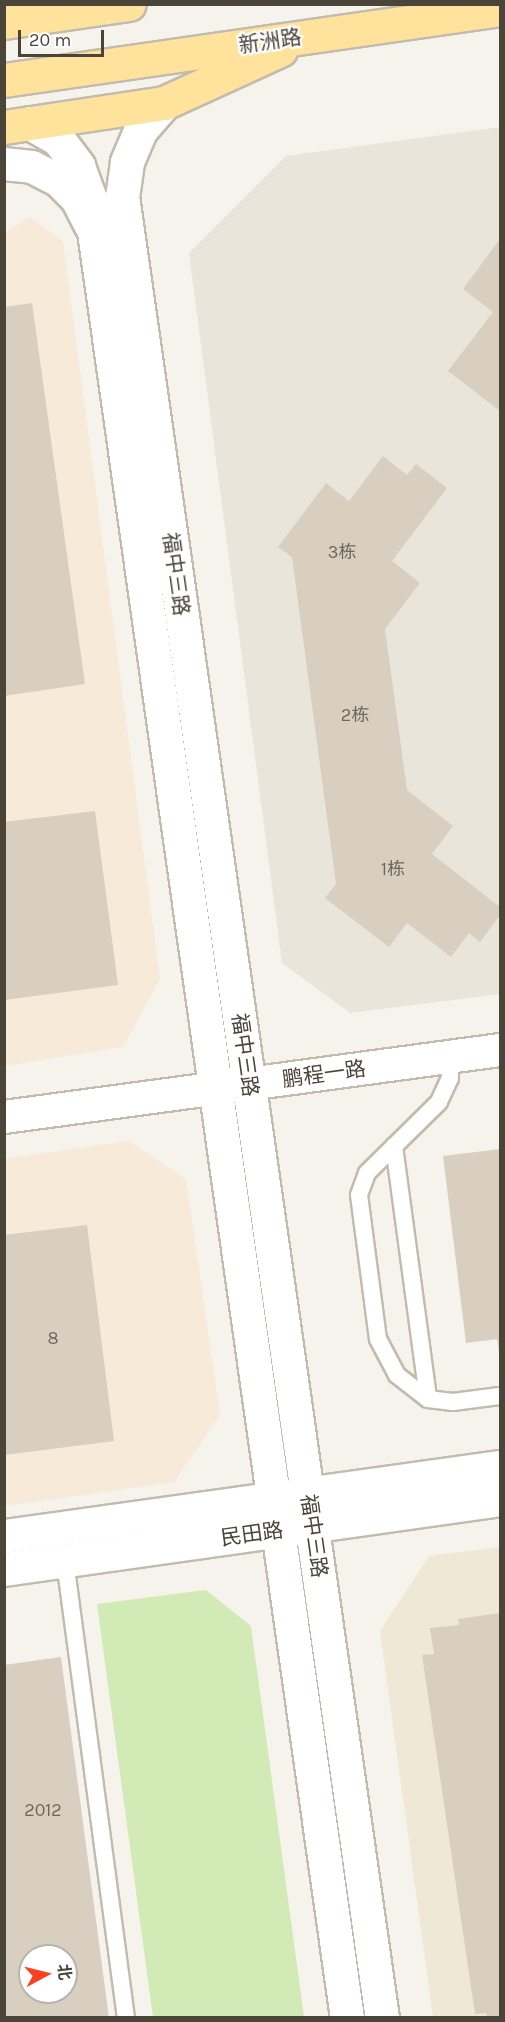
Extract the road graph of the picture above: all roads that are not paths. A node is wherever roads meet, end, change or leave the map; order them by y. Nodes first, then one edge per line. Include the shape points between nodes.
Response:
1 (129, 4) edge
2 (501, 9) edge
3 (4, 22) edge
4 (314, 35) junction
5 (4, 80) edge
6 (164, 103) junction
7 (17, 125) edge
8 (4, 164) edge
9 (94, 239) junction
10 (501, 1050) edge
11 (450, 1057) junction
12 (249, 1084) junction
13 (215, 1089) junction
14 (4, 1117) edge
15 (394, 1146) junction
16 (501, 1396) edge
17 (428, 1399) junction
18 (501, 1467) edge
19 (501, 1499) edge
20 (310, 1510) junction
21 (275, 1514) junction
22 (4, 1536) edge
23 (65, 1560) junction
24 (4, 1569) edge
25 (126, 2018) edge
26 (347, 2018) edge
27 (382, 2018) edge

1 - 3 main road
2 - 4 main road, 新洲路
4 - 5 main road, 新洲路
4 - 6 main road
6 - 7 main road
6 - 12 street, 福中三路 via 140,131 128,162 122,196
7 - 9 street, 福中三路 via 58,139 78,166 88,196
8 - 9 street via 47,173 68,188 86,216
9 - 13 street, 福中三路
10 - 11 street, 鹏程一路
11 - 12 street, 鹏程一路
11 - 15 lane via 450,1078 439,1102
12 - 13 street, 鹏程一路
12 - 20 street, 福中三路
13 - 14 street, 鹏程一路
13 - 21 street, 福中三路
15 - 17 lane
15 - 17 lane via 368,1173 359,1207 382,1351 406,1385
16 - 17 lane via 453,1402
18 - 20 street, 民田路
19 - 20 street, 民田路
20 - 21 street, 民田路
20 - 27 street, 福中三路
21 - 22 street, 民田路
21 - 23 street, 民田路
21 - 26 street, 福中三路
23 - 24 street, 民田路
23 - 25 lane

